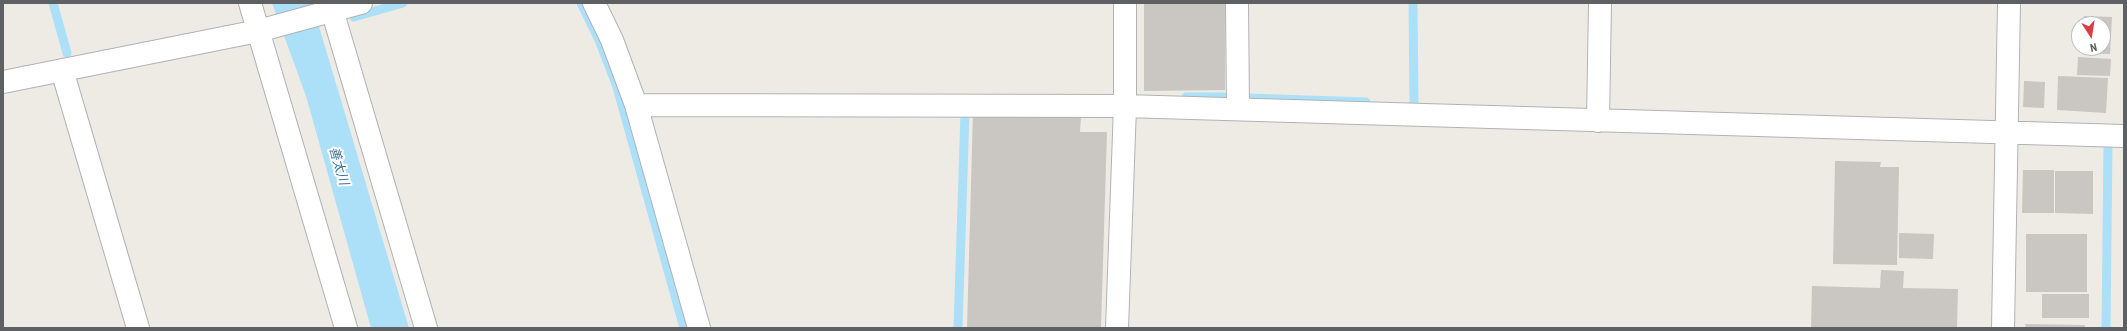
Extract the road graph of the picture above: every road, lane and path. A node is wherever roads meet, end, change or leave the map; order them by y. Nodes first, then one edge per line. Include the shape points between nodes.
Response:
1 (250, 3) edge
2 (361, 3) edge
3 (594, 3) edge
4 (1124, 3) edge
5 (1237, 3) edge
6 (1600, 3) edge
7 (2009, 3) edge
8 (329, 9) edge
9 (267, 29) junction
10 (62, 70) junction
11 (3, 82) edge
12 (636, 105) junction
13 (1125, 106) junction
14 (1238, 110) junction
15 (1598, 121) junction
16 (2007, 133) junction
17 (2124, 136) edge
18 (138, 328) edge
19 (346, 328) edge
20 (426, 328) edge
21 (700, 328) edge
22 (1118, 328) edge
23 (2002, 328) edge

1 - 9 street
2 - 8 street
3 - 12 street via 612,40
4 - 13 street
5 - 14 street
6 - 15 street
7 - 16 street
8 - 9 street
8 - 20 street
9 - 10 street
9 - 19 street
10 - 11 street
10 - 18 street
12 - 13 street
12 - 21 street
13 - 14 street
13 - 22 street
14 - 15 street
15 - 16 street
16 - 17 street
16 - 23 street

